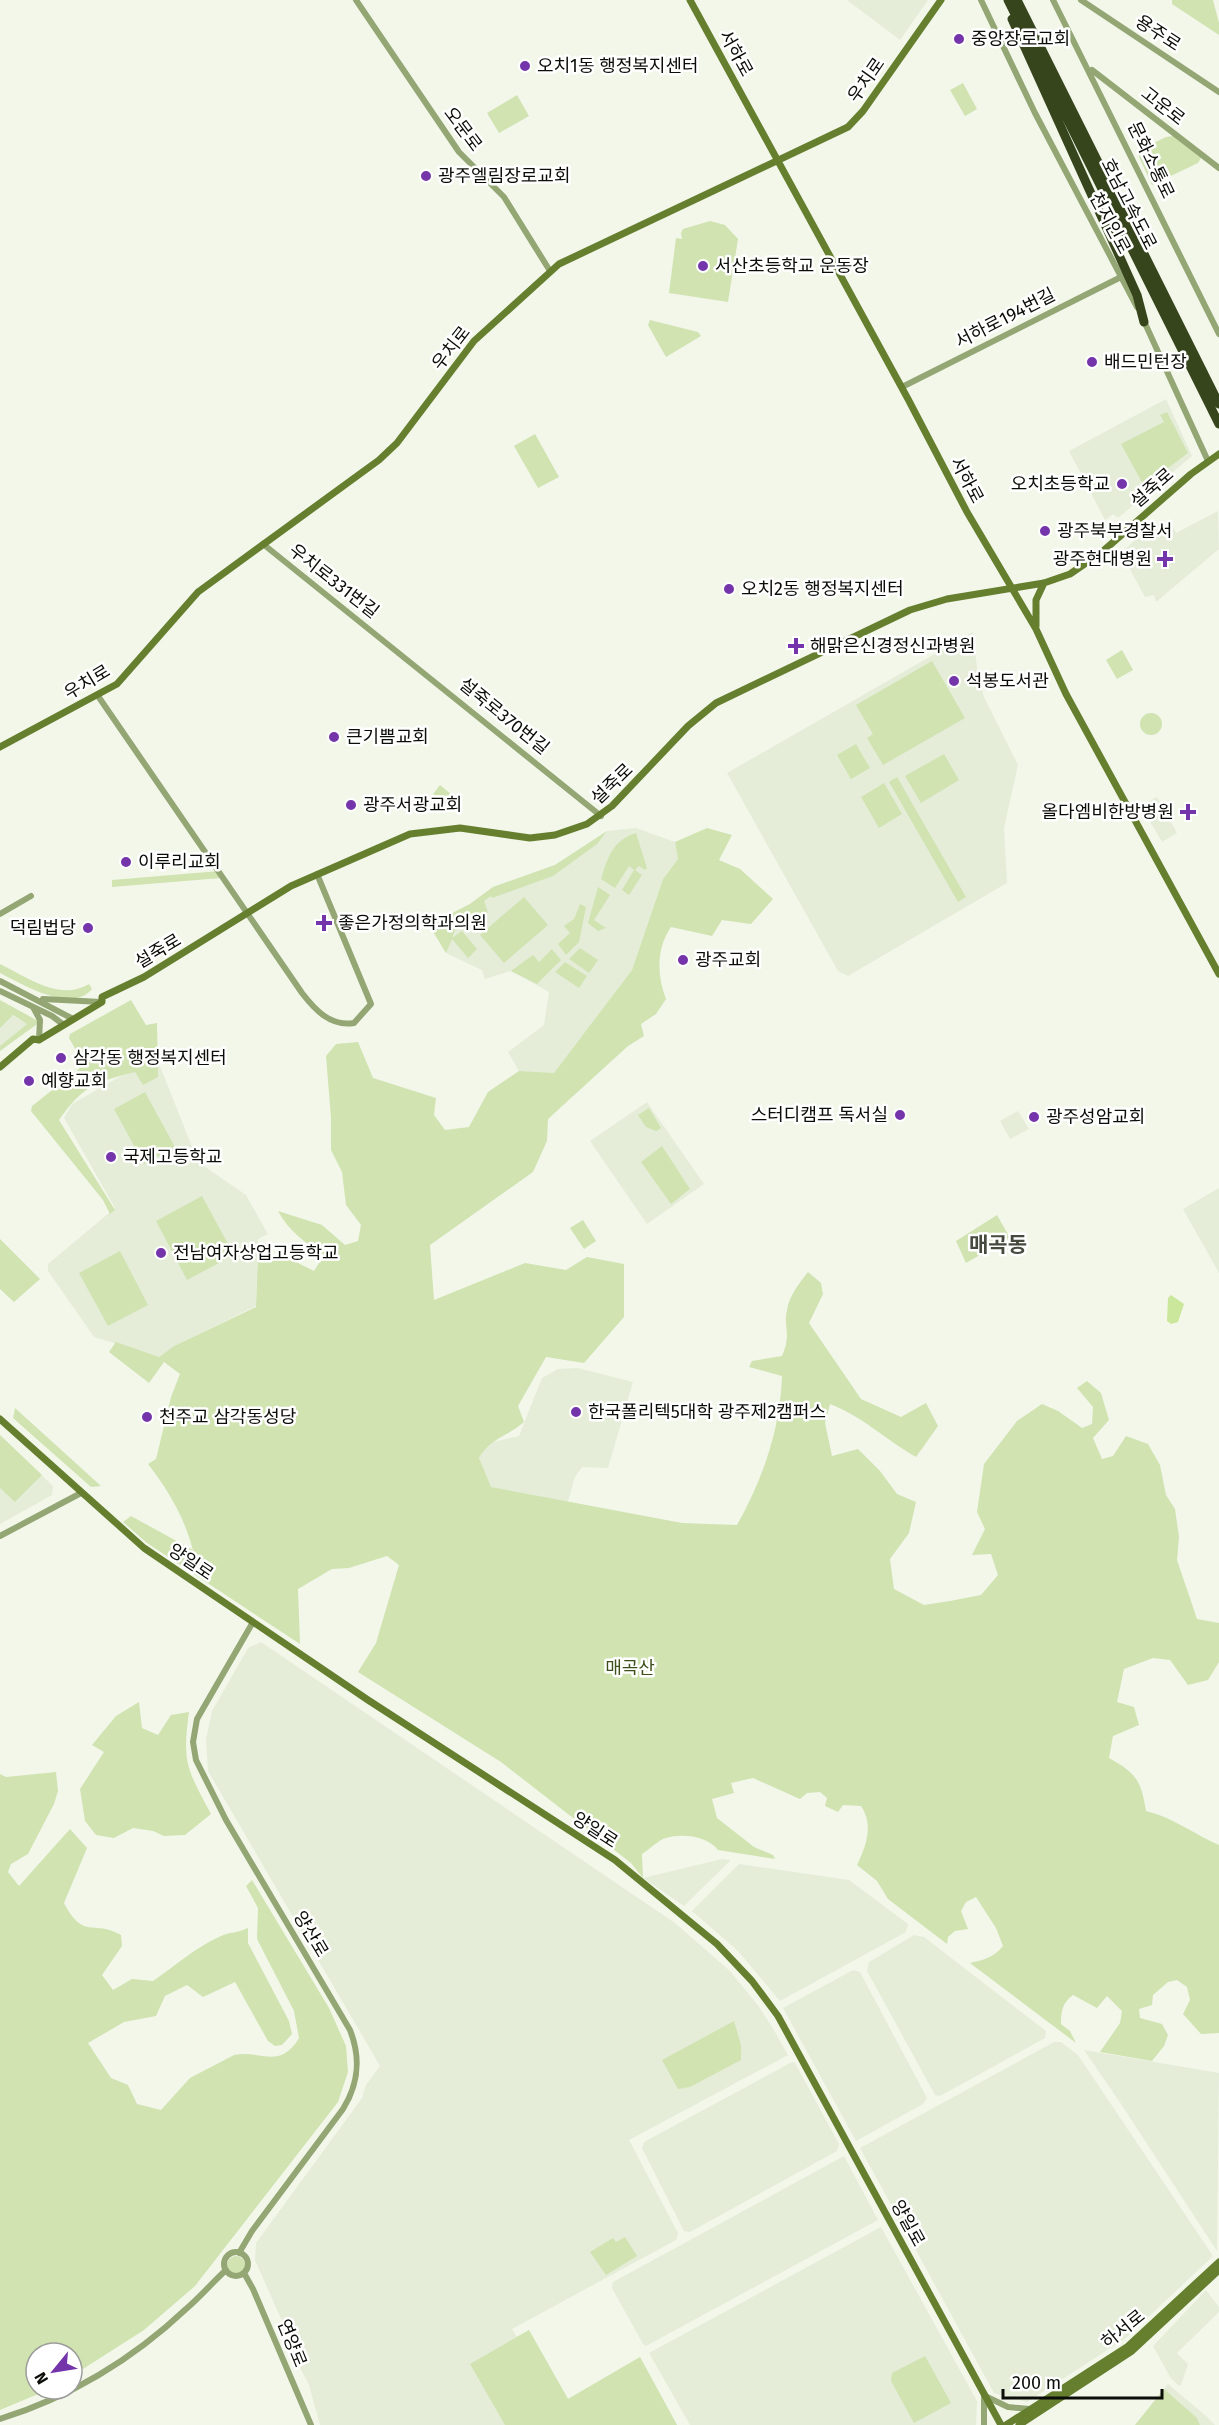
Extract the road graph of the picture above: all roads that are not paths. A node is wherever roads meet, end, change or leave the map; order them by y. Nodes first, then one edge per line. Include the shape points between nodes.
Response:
1 (356, 0) edge
2 (690, 0) edge
3 (941, 0) edge
4 (1006, 0) edge
5 (1017, 0) edge
6 (1053, 0) edge
7 (1081, 0) edge
8 (981, 1) edge
9 (1089, 68) junction
10 (1219, 92) edge
11 (778, 162) junction
12 (1219, 168) edge
13 (550, 271) junction
14 (1121, 277) junction
15 (1144, 322) junction
16 (1219, 334) edge
17 (902, 387) junction
18 (1219, 404) edge
19 (1219, 424) edge
20 (1219, 454) edge
21 (1208, 461) junction
22 (263, 544) junction
23 (1044, 583) junction
24 (1011, 589) junction
25 (1036, 629) junction
26 (386, 642) joint
27 (98, 696) junction
28 (0, 747) edge
29 (601, 816) junction
30 (317, 874) junction
31 (32, 896) dead end
32 (247, 913) junction
33 (0, 914) edge
34 (1219, 974) edge
35 (0, 981) edge
36 (0, 991) edge
37 (34, 998) junction
38 (102, 1002) junction
39 (32, 1006) junction
40 (73, 1019) junction
41 (64, 1025) junction
42 (39, 1040) junction
43 (0, 1067) edge
44 (0, 1419) edge
45 (81, 1492) junction
46 (0, 1536) edge
47 (253, 1622) junction
48 (239, 2253) junction
49 (1219, 2262) edge
50 (225, 2270) junction
51 (1219, 2270) edge
52 (244, 2273) junction
53 (984, 2395) junction
54 (1031, 2412) junction
55 (0, 2419) edge
56 (310, 2425) edge
57 (984, 2425) edge
58 (1001, 2425) edge
59 (1006, 2425) edge
60 (1018, 2425) edge
61 (1028, 2425) edge

1 - 13 street, 오문로 via 454,145 504,197
2 - 11 main road, 서하로
3 - 11 main road, 우치로 via 858,117 838,133
4 - 15 highway via 1015,29 1137,295
4 - 19 highway, 호남고속도로
5 - 18 highway, 호남고속도로
6 - 9 street, 문화소통로
7 - 10 street, 용주로
8 - 14 street, 천지인로
9 - 12 street, 고운로
9 - 16 street, 문화소통로
11 - 13 main road, 우치로 via 587,249
11 - 17 main road, 서하로
13 - 22 main road, 우치로 via 474,341 387,453
14 - 15 street, 천지인로
14 - 17 street, 서하로194번길
15 - 21 street, 천지인로
17 - 24 main road, 서하로
20 - 21 main road, 설죽로
21 - 23 main road, 설죽로 via 1098,556 1070,574
22 - 26 street, 우치로331번길
22 - 27 main road, 우치로 via 191,597 124,678
23 - 24 main road, 설죽로
23 - 25 main road via 1036,600
24 - 25 main road, 서하로
24 - 29 main road, 설죽로 via 948,599 910,610 716,703 688,726
25 - 34 main road, 서하로 via 1066,694
26 - 29 street, 설죽로370번길
27 - 28 main road, 우치로
27 - 32 street
29 - 30 main road, 설죽로 via 544,837 460,828 425,830
30 - 32 main road, 설죽로
30 - 32 street via 371,1004 354,1023 338,1024 309,1003
31 - 33 street
32 - 38 main road, 설죽로 via 102,998
35 - 37 street
36 - 39 street
37 - 38 street
37 - 40 street
38 - 40 main road, 설죽로
39 - 41 street
39 - 42 street via 40,1020
40 - 41 main road, 설죽로
41 - 42 main road, 설죽로
42 - 43 main road, 설죽로 via 33,1039
44 - 45 main road, 양일로
45 - 46 street
45 - 47 main road, 양일로 via 144,1548
47 - 48 street, 양산로 via 197,1719 193,1742 196,1760 226,1820 350,2030 357,2046 358,2065 347,2103
47 - 53 main road, 양일로 via 615,1860 683,1914 737,1964 778,2016
48 - 50 street via 227,2256
48 - 52 street via 248,2261
49 - 54 main road, 하서로 via 1127,2347
50 - 52 street via 234,2276
50 - 55 street via 170,2324 122,2361 52,2400
51 - 54 main road, 하서로 via 1132,2352
52 - 56 street, 연양로
53 - 54 street via 1008,2407
53 - 57 street
53 - 58 main road, 양일로
54 - 59 main road, 하서로
54 - 60 main road, 하서로
54 - 61 street

